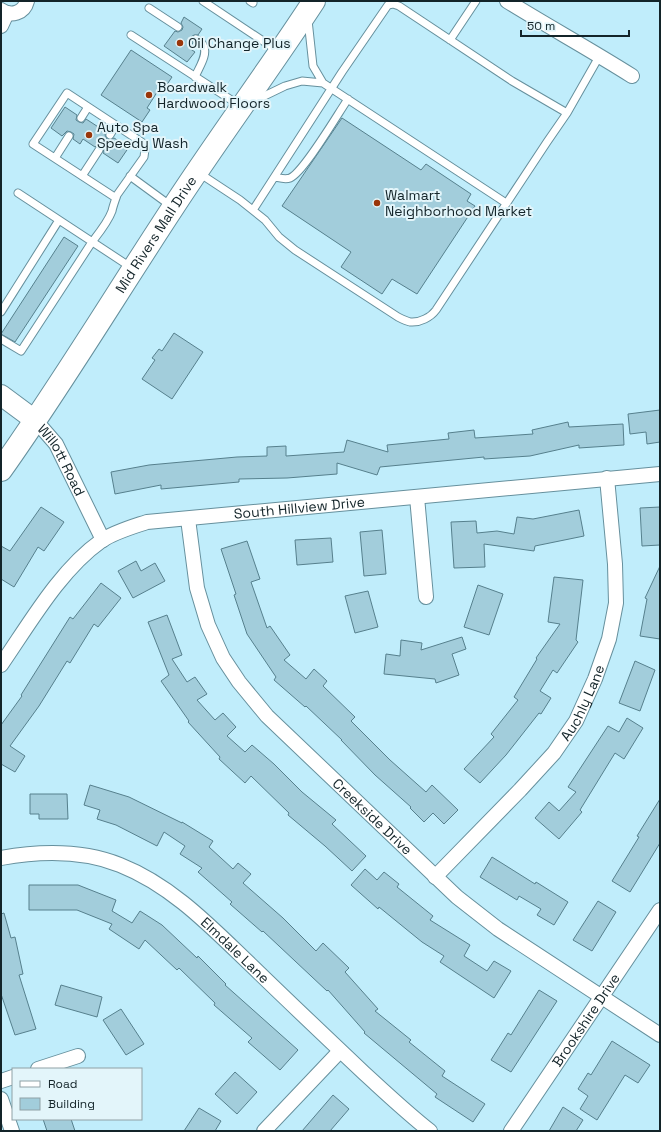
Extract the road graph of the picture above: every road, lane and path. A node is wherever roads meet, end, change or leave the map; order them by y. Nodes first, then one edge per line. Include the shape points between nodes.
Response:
1 (27, 1) edge
2 (203, 1) edge
3 (476, 1) edge
4 (507, 1) edge
5 (310, 6) edge
6 (150, 8) dead end
7 (3, 16) edge
8 (178, 27) dead end
9 (131, 35) dead end
10 (196, 39) dead end
11 (450, 40) junction
12 (280, 52) junction
13 (600, 55) junction
14 (195, 76) junction
15 (632, 76) dead end
16 (324, 83) junction
17 (332, 88) junction
18 (348, 99) junction
19 (88, 107) junction
20 (241, 107) junction
21 (567, 113) junction
22 (81, 118) dead end
23 (116, 125) junction
24 (110, 134) dead end
25 (69, 136) dead end
26 (99, 150) dead end
27 (55, 158) junction
28 (197, 172) junction
29 (82, 176) junction
30 (130, 176) junction
31 (275, 177) junction
32 (18, 193) dead end
33 (116, 198) junction
34 (506, 203) junction
35 (173, 207) junction
36 (253, 210) junction
37 (59, 220) junction
38 (92, 242) junction
39 (133, 269) junction
40 (1, 312) edge
41 (1, 339) edge
42 (1, 395) edge
43 (36, 421) junction
44 (1, 470) edge
45 (660, 474) edge
46 (607, 478) junction
47 (417, 497) junction
48 (188, 519) junction
49 (103, 540) junction
50 (426, 597) dead end
51 (1, 665) edge
52 (1, 858) edge
53 (435, 877) junction
54 (660, 910) edge
55 (602, 997) junction
56 (660, 1036) edge
57 (340, 1051) junction
58 (78, 1056) dead end
59 (41, 1068) edge
60 (12, 1077) edge
61 (1, 1081) edge
62 (1, 1099) edge
63 (12, 1131) edge
64 (264, 1131) edge
65 (430, 1131) edge
66 (511, 1131) edge

1 - 7 street via 20,12
2 - 12 lane
3 - 11 lane
4 - 13 street
5 - 12 main road, Mid Rivers Mall Drive
5 - 16 lane via 313,66
6 - 8 lane
9 - 14 lane
10 - 14 lane via 205,48
11 - 17 lane via 399,6 388,5
11 - 21 lane
12 - 20 main road, Mid Rivers Mall Drive
13 - 15 street
13 - 21 lane
14 - 20 lane
16 - 17 lane
16 - 20 lane via 302,81 285,86
17 - 18 lane
17 - 31 lane
18 - 31 lane via 303,166 290,178
18 - 34 lane
19 - 22 lane
19 - 23 lane
19 - 27 lane via 67,93 33,144
20 - 28 main road, Mid Rivers Mall Drive
21 - 34 lane
23 - 24 lane
23 - 30 lane via 143,143 145,149 144,157
25 - 27 lane
26 - 29 lane
27 - 29 lane
28 - 35 main road, Mid Rivers Mall Drive
28 - 36 lane
29 - 33 lane
30 - 33 lane
30 - 35 lane
31 - 36 lane
32 - 37 lane
33 - 38 lane via 112,211
34 - 36 lane via 432,316 411,322 398,317 295,250
35 - 39 main road, Mid Rivers Mall Drive
37 - 38 lane
37 - 40 lane
38 - 39 lane
38 - 41 lane via 21,351
39 - 43 main road, Mid Rivers Mall Drive
42 - 43 main road, Willott Road
43 - 44 main road, Mid Rivers Mall Drive
43 - 49 street, Willott Road via 56,444
45 - 46 street, South Hillview Drive
46 - 47 street, South Hillview Drive
46 - 53 street, Auchly Lane via 616,603 609,639 595,679 576,721 554,753
47 - 48 street, South Hillview Drive
47 - 50 street
48 - 49 street, South Hillview Drive via 147,522
48 - 53 street, Creekside Drive via 197,588 206,617 223,658 239,682 267,716
49 - 51 street, South Hillview Drive via 67,572
52 - 57 street, Elmdale Lane via 53,852 88,856 120,864 154,882 179,898 207,923
53 - 55 street, Creekside Drive via 474,911
54 - 55 street, Brookshire Drive
55 - 56 street, Creekside Drive
55 - 66 street, Brookshire Drive
57 - 64 street
57 - 65 street, Elmdale Lane
58 - 59 street
60 - 61 street
62 - 63 street

